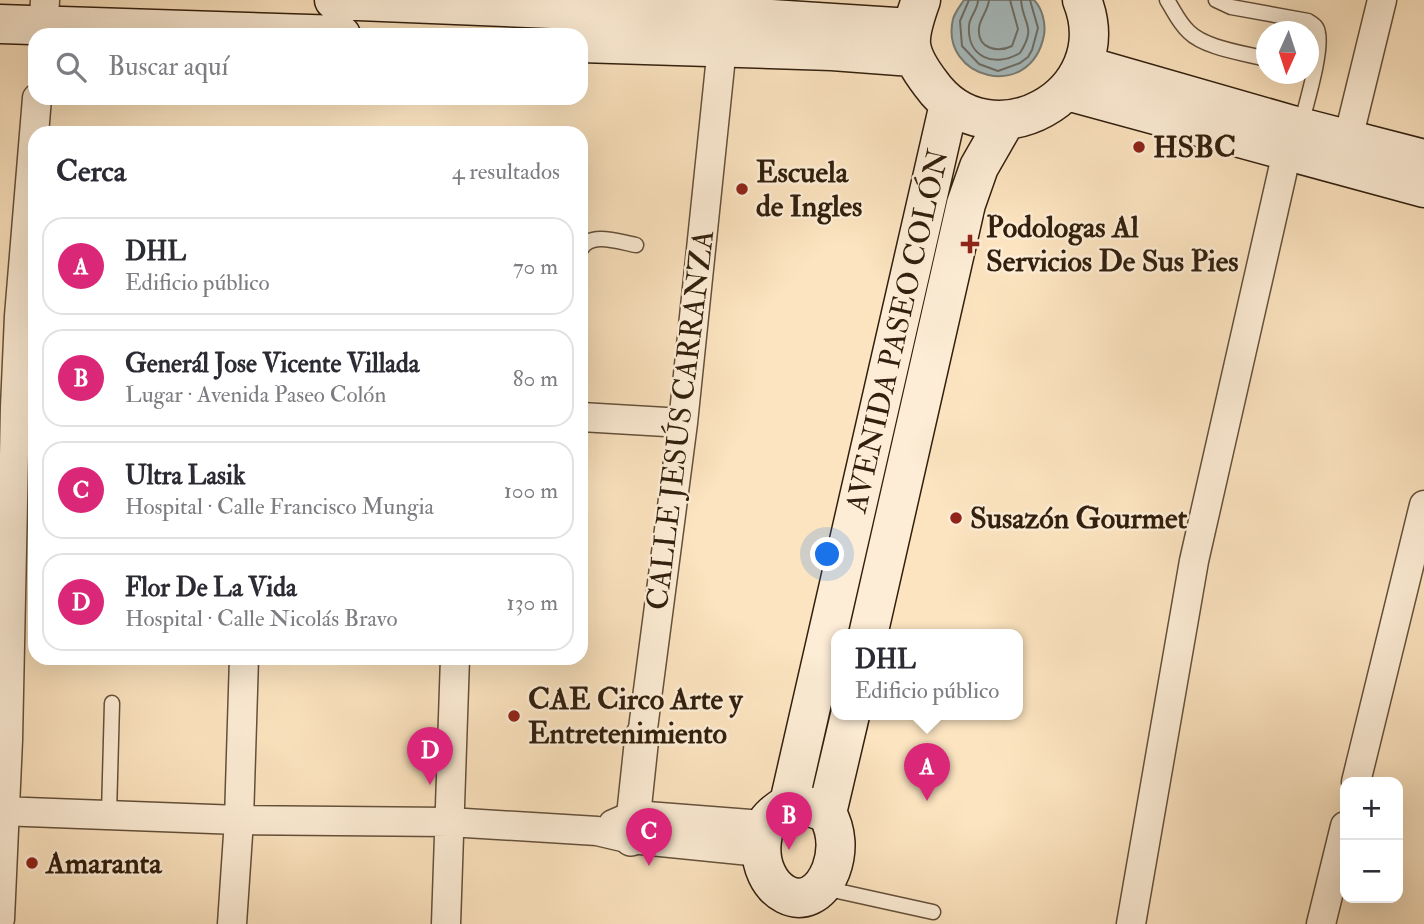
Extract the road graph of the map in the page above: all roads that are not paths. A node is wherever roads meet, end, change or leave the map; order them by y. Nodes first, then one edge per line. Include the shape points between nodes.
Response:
1 (334, 0) edge
2 (1082, 0) edge
3 (1167, 0) edge
4 (1216, 0) edge
5 (1382, 0) edge
6 (435, 2) edge
7 (484, 3) edge
8 (44, 20) edge
9 (725, 21) edge
10 (1301, 21) edge
11 (0, 24) edge
12 (202, 28) edge
13 (914, 28) edge
14 (588, 42) edge
15 (1256, 56) edge
16 (1075, 78) junction
17 (1308, 84) edge
18 (949, 104) junction
19 (36, 105) edge
20 (1006, 120) junction
21 (35, 126) edge
22 (1294, 139) junction
23 (1348, 139) junction
24 (1424, 159) edge
25 (1424, 188) edge
26 (28, 203) edge
27 (588, 242) edge
28 (636, 245) dead end
29 (17, 407) edge
30 (588, 417) edge
31 (683, 424) junction
32 (1424, 505) edge
33 (869, 629) edge
34 (244, 665) edge
35 (456, 665) edge
36 (112, 703) dead end
37 (849, 720) edge
38 (642, 736) joint
39 (1357, 777) edge
40 (3, 811) edge
41 (827, 813) junction
42 (109, 814) junction
43 (239, 820) junction
44 (449, 822) junction
45 (633, 827) junction
46 (771, 827) junction
47 (1342, 840) edge
48 (804, 905) edge
49 (933, 912) dead end
50 (0, 919) edge
51 (232, 924) edge
52 (446, 924) edge
53 (1131, 924) edge
54 (1321, 924) edge

1 - 6 main road
2 - 16 main road via 1088,44
3 - 15 lane via 1195,37
4 - 10 lane via 1231,8
5 - 23 street
6 - 7 main road
7 - 9 main road
8 - 11 main road
8 - 12 main road
9 - 13 main road
9 - 14 main road
9 - 31 street, CALLE JESÚS CARRANZA
13 - 18 main road via 936,92
16 - 20 main road via 1040,112
16 - 22 main road
17 - 22 lane
18 - 20 main road via 986,119
18 - 46 main road, AVENIDA PASEO COLÓN
19 - 21 street
20 - 33 main road, AVENIDA PASEO COLÓN via 979,167 966,204
22 - 23 main road
22 - 25 main road
22 - 53 street via 1194,561
23 - 24 main road
26 - 29 street
27 - 28 lane via 594,238
29 - 40 street
30 - 31 street
31 - 38 street, CALLE JESÚS CARRANZA
32 - 39 street
34 - 43 street
35 - 44 street
36 - 42 lane
37 - 41 main road
38 - 45 street, CALLE JESÚS CARRANZA
40 - 42 street
40 - 50 street
41 - 46 main road via 801,804
41 - 48 main road via 835,832 835,859
42 - 43 street
43 - 44 street
43 - 51 street
44 - 45 street via 597,831
44 - 52 street
45 - 46 street
46 - 48 main road via 761,863 767,878 783,897
47 - 54 street
48 - 49 lane

